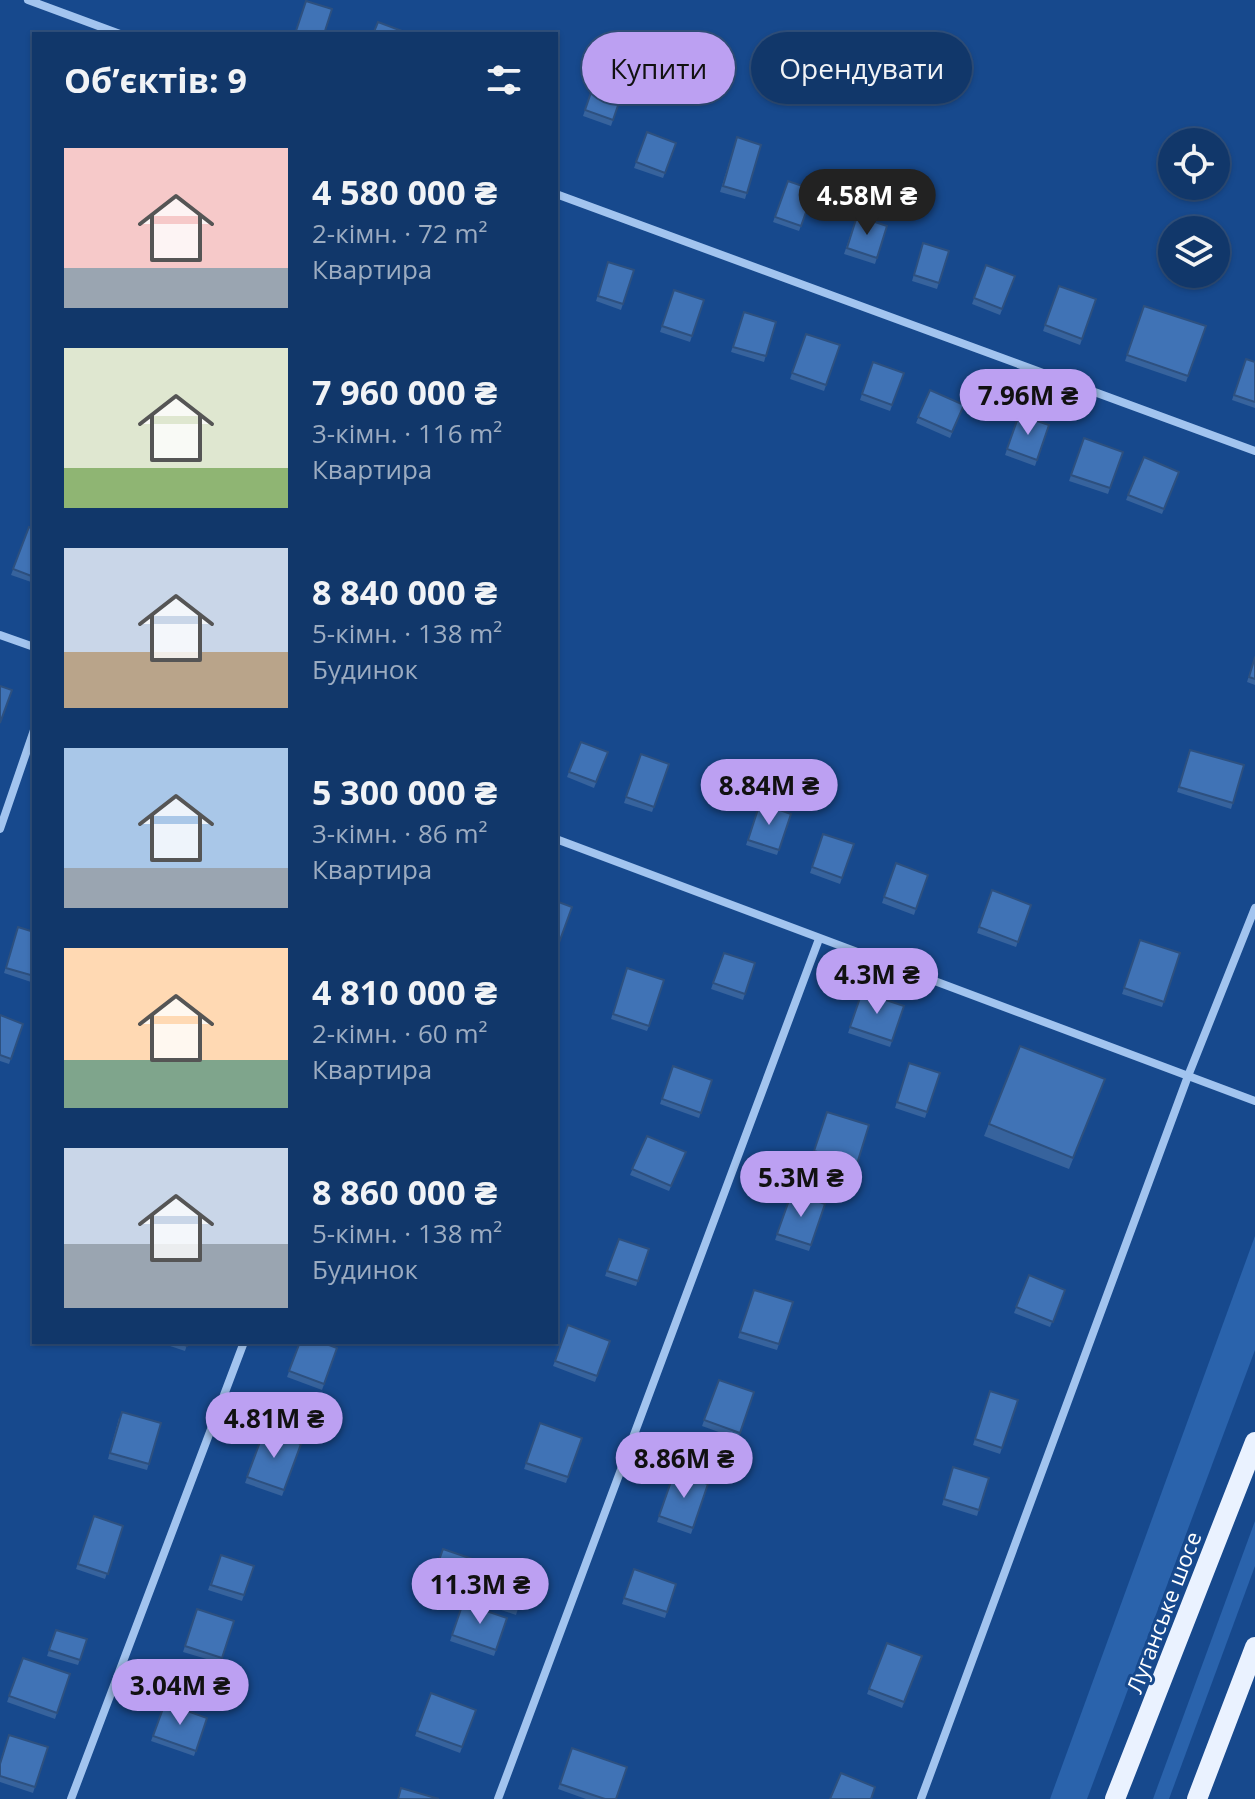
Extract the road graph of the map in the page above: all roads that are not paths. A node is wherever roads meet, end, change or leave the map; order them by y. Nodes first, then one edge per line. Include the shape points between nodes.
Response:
1 (28, 0) edge
2 (115, 32) edge
3 (558, 195) edge
4 (1255, 451) edge
5 (0, 635) edge
6 (32, 646) edge
7 (32, 736) edge
8 (0, 829) edge
9 (558, 840) edge
10 (1255, 908) edge
11 (819, 939) junction
12 (1188, 1076) junction
13 (1255, 1101) edge
14 (243, 1344) edge
15 (1255, 1442) edge
16 (1255, 1647) edge
17 (71, 1799) edge
18 (498, 1799) edge
19 (921, 1799) edge
20 (1115, 1799) edge
21 (1197, 1799) edge

1 - 2 street
3 - 4 street
5 - 6 street
7 - 8 street
9 - 11 street
10 - 12 street
11 - 12 street
11 - 18 street
12 - 13 street
12 - 19 street
14 - 17 street
15 - 20 main road, Луганське шосе
16 - 21 main road

